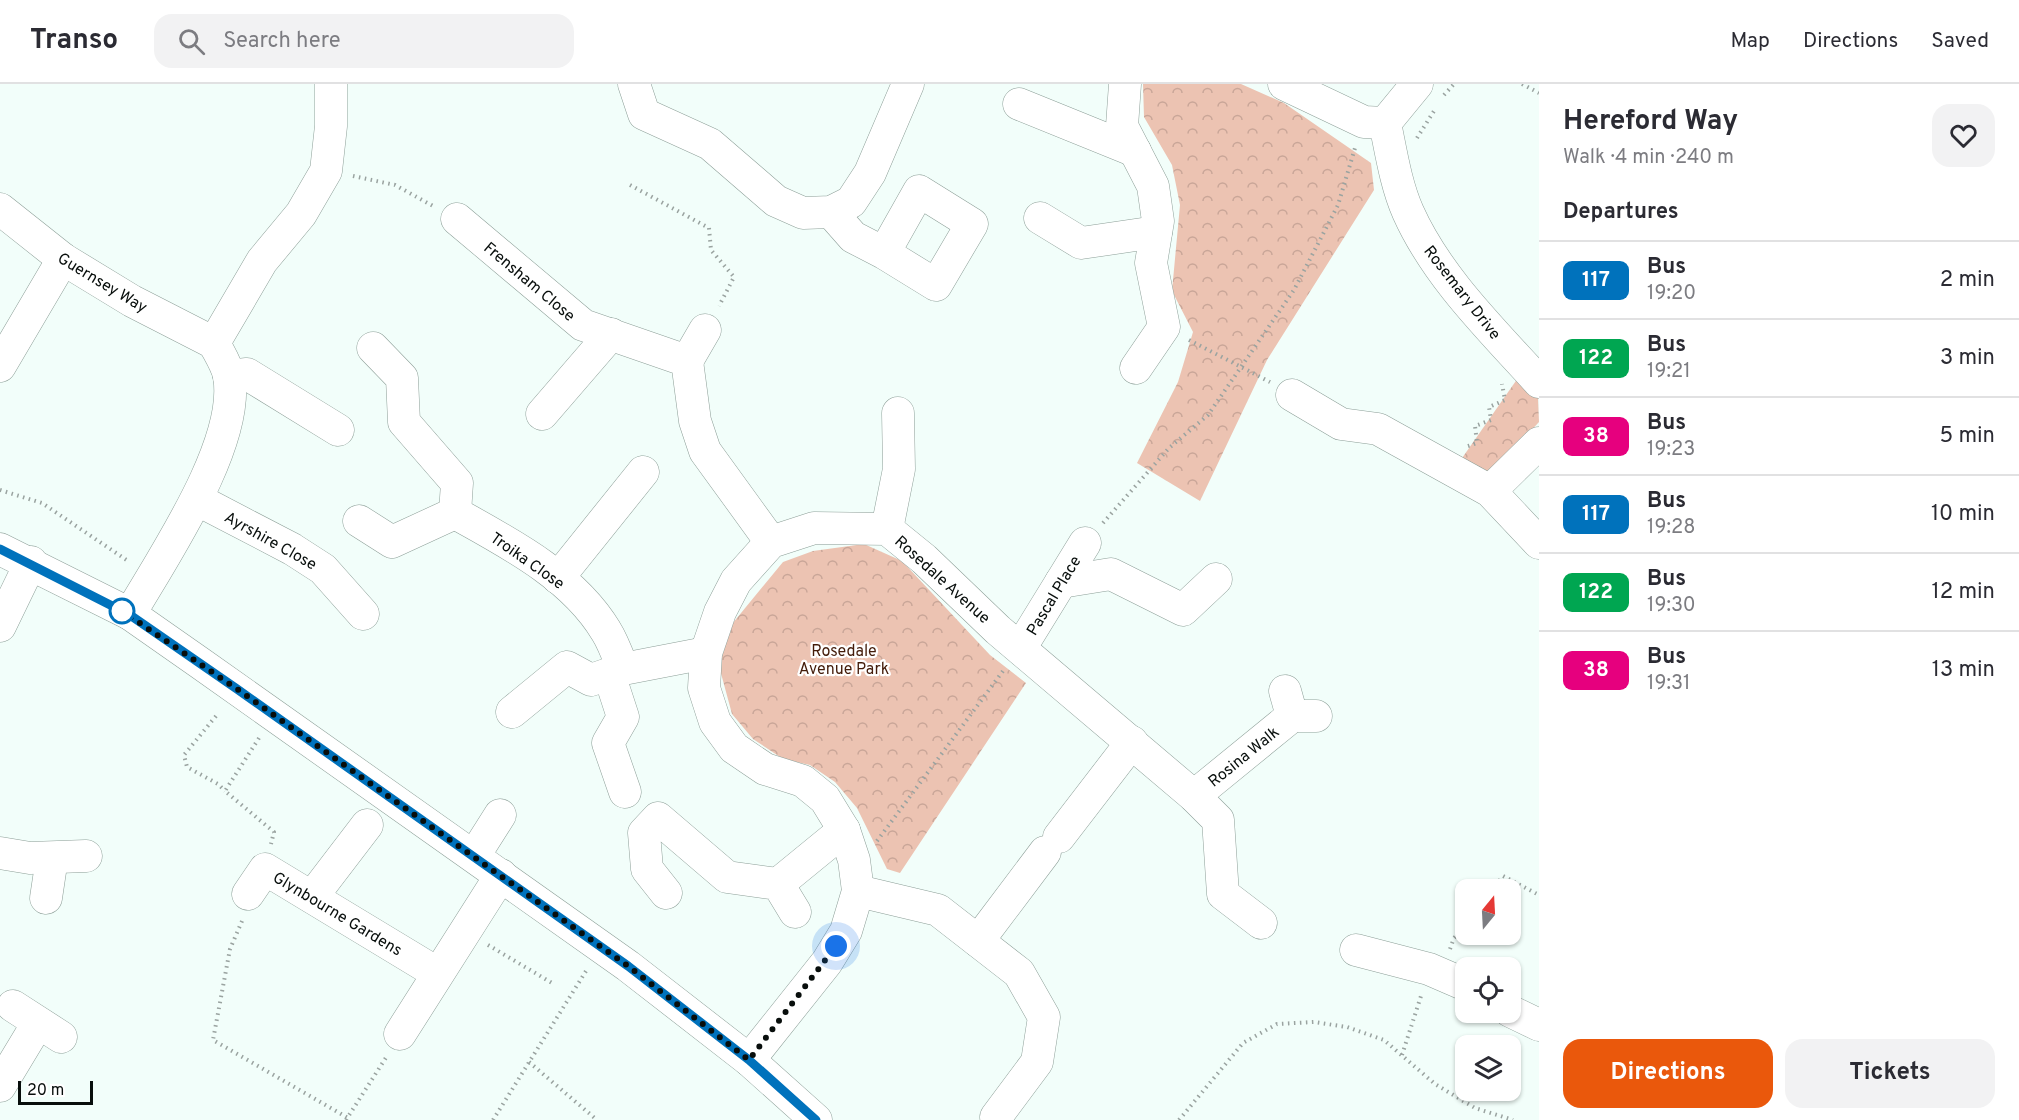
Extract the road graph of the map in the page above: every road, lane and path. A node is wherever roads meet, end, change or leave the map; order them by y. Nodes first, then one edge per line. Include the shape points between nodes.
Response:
1 (331, 84) edge
2 (634, 84) edge
3 (908, 84) edge
4 (1125, 84) edge
5 (1284, 84) edge
6 (1417, 84) edge
7 (1522, 84) edge
8 (1539, 93) edge
9 (1019, 104) dead end
10 (1374, 123) junction
11 (1135, 151) junction
12 (326, 171) junction
13 (630, 185) dead end
14 (0, 209) edge
15 (831, 212) junction
16 (1040, 218) dead end
17 (457, 219) joint
18 (1156, 232) junction
19 (884, 253) dead end
20 (63, 259) junction
21 (1164, 327) junction
22 (705, 330) joint
23 (610, 334) junction
24 (214, 343) junction
25 (373, 348) dead end
26 (687, 361) junction
27 (0, 366) edge
28 (1242, 366) junction
29 (1136, 368) dead end
30 (229, 376) junction
31 (1534, 377) edge
32 (1292, 394) joint
33 (898, 413) dead end
34 (542, 414) dead end
35 (338, 430) dead end
36 (1539, 443) edge
37 (1452, 470) junction
38 (644, 472) dead end
39 (0, 490) edge
40 (1490, 491) junction
41 (456, 498) junction
42 (198, 500) junction
43 (358, 520) dead end
44 (887, 529) junction
45 (771, 542) junction
46 (1085, 543) joint
47 (1539, 543) edge
48 (0, 549) edge
49 (31, 562) junction
50 (151, 577) junction
51 (558, 578) junction
52 (1216, 579) dead end
53 (1061, 582) junction
54 (363, 614) dead end
55 (130, 615) junction
56 (0, 626) edge
57 (1021, 647) junction
58 (706, 652) junction
59 (608, 674) junction
60 (1298, 708) dead end
61 (512, 712) dead end
62 (274, 715) junction
63 (216, 716) dead end
64 (1132, 742) junction
65 (225, 791) junction
66 (625, 792) dead end
67 (1194, 796) junction
68 (500, 815) dead end
69 (367, 825) dead end
70 (844, 830) junction
71 (0, 853) edge
72 (86, 856) dead end
73 (474, 856) junction
74 (52, 858) junction
75 (854, 860) junction
76 (265, 869) junction
77 (501, 875) junction
78 (764, 882) junction
79 (1521, 886) edge
80 (858, 891) junction
81 (666, 893) dead end
82 (1539, 895) edge
83 (312, 897) junction
84 (46, 898) dead end
85 (246, 907) joint
86 (795, 912) dead end
87 (1261, 923) dead end
88 (464, 931) junction
89 (978, 941) junction
90 (601, 947) junction
91 (1356, 950) dead end
92 (1429, 969) junction
93 (437, 973) junction
94 (1455, 980) edge
95 (552, 983) dead end
96 (1521, 1016) edge
97 (38, 1022) dead end
98 (1539, 1025) edge
99 (400, 1035) joint
100 (1402, 1055) junction
101 (749, 1060) junction
102 (529, 1062) junction
103 (0, 1086) edge
104 (996, 1117) dead end
105 (347, 1119) edge
106 (493, 1120) edge
107 (597, 1120) edge
108 (816, 1120) edge
109 (1179, 1120) edge
110 (1513, 1120) edge

1 - 12 street
2 - 15 street via 644,114 710,144 776,201 803,213
3 - 15 street via 870,173 851,202
4 - 11 street via 1122,126
5 - 10 street
6 - 10 street
7 - 8 path
9 - 11 street
10 - 28 path via 1294,290
10 - 31 street, Rosemary Drive via 1426,248
11 - 18 street via 1153,186
12 - 17 path via 395,185
12 - 24 street via 301,214 262,261
13 - 22 path via 709,228 711,250 735,277
14 - 20 street, Guernsey Way
15 - 19 street via 853,237
16 - 18 street via 1081,243
17 - 23 street, Frensham Close via 583,325
18 - 21 street via 1150,263
20 - 24 street, Guernsey Way via 132,301
20 - 27 street
21 - 28 path
21 - 29 street
22 - 26 street
23 - 26 street, Frensham Close
23 - 34 street
24 - 30 street
25 - 41 street via 402,378 404,422
26 - 45 street via 695,421 705,451
28 - 32 path
28 - 46 path via 1208,416 1169,448
30 - 35 street via 247,374
30 - 42 street via 229,403
31 - 37 path via 1502,382 1505,400 1489,407 1491,420 1475,426 1477,443 1462,449
32 - 37 street via 1341,424 1378,429
33 - 44 street via 899,469
36 - 40 street
37 - 40 street
38 - 51 street
39 - 50 path via 42,503
40 - 47 street
41 - 43 street via 423,526 392,542
41 - 51 street, Troika Close via 493,534
42 - 50 street
42 - 54 street, Ayrshire Close via 323,569
44 - 45 street, Rosedale Avenue via 814,528
44 - 57 street, Rosedale Avenue
45 - 58 street via 736,581
46 - 53 street, Pascal Place
48 - 49 street
49 - 55 street
49 - 56 street
50 - 55 street
51 - 59 street, Troika Close via 606,631
52 - 53 street via 1183,610 1111,574
53 - 57 street, Pascal Place
55 - 62 street
57 - 64 street, Rosedale Avenue
57 - 75 path via 870,850
58 - 59 street
58 - 70 street via 704,688 715,722 734,748 765,769 803,781 825,799
59 - 61 street via 567,667
59 - 66 street, Troika Close via 623,717 608,743
60 - 67 street, Rosina Walk
62 - 65 path
62 - 73 street
63 - 65 path via 184,754 184,760 187,768
64 - 67 street, Rosedale Avenue
64 - 89 street
65 - 76 path via 274,832
67 - 87 street, Rosedale Avenue via 1218,820 1222,894
68 - 73 street
69 - 83 street
70 - 75 street
70 - 78 street
71 - 74 street
72 - 74 street
73 - 77 street
74 - 84 street
75 - 80 street
76 - 83 street, Glynbourne Gardens
76 - 85 street, Glynbourne Gardens
77 - 88 street
77 - 90 street
78 - 81 street via 727,877 658,818 644,833 646,869
78 - 86 street
79 - 82 path
80 - 89 street via 938,910
80 - 101 street via 846,931 827,962
83 - 93 street, Glynbourne Gardens
85 - 105 path via 230,949 213,1040
88 - 93 street
88 - 95 path
89 - 104 street via 1019,973 1044,1017 1037,1062
90 - 101 street
90 - 102 path
91 - 92 street
92 - 94 street
92 - 100 path
93 - 99 street
96 - 98 street
97 - 103 street
99 - 105 path
100 - 109 path via 1384,1040 1347,1027 1314,1022 1277,1024 1243,1043
100 - 110 path via 1435,1084 1465,1102
101 - 108 street
102 - 106 path
102 - 107 path

